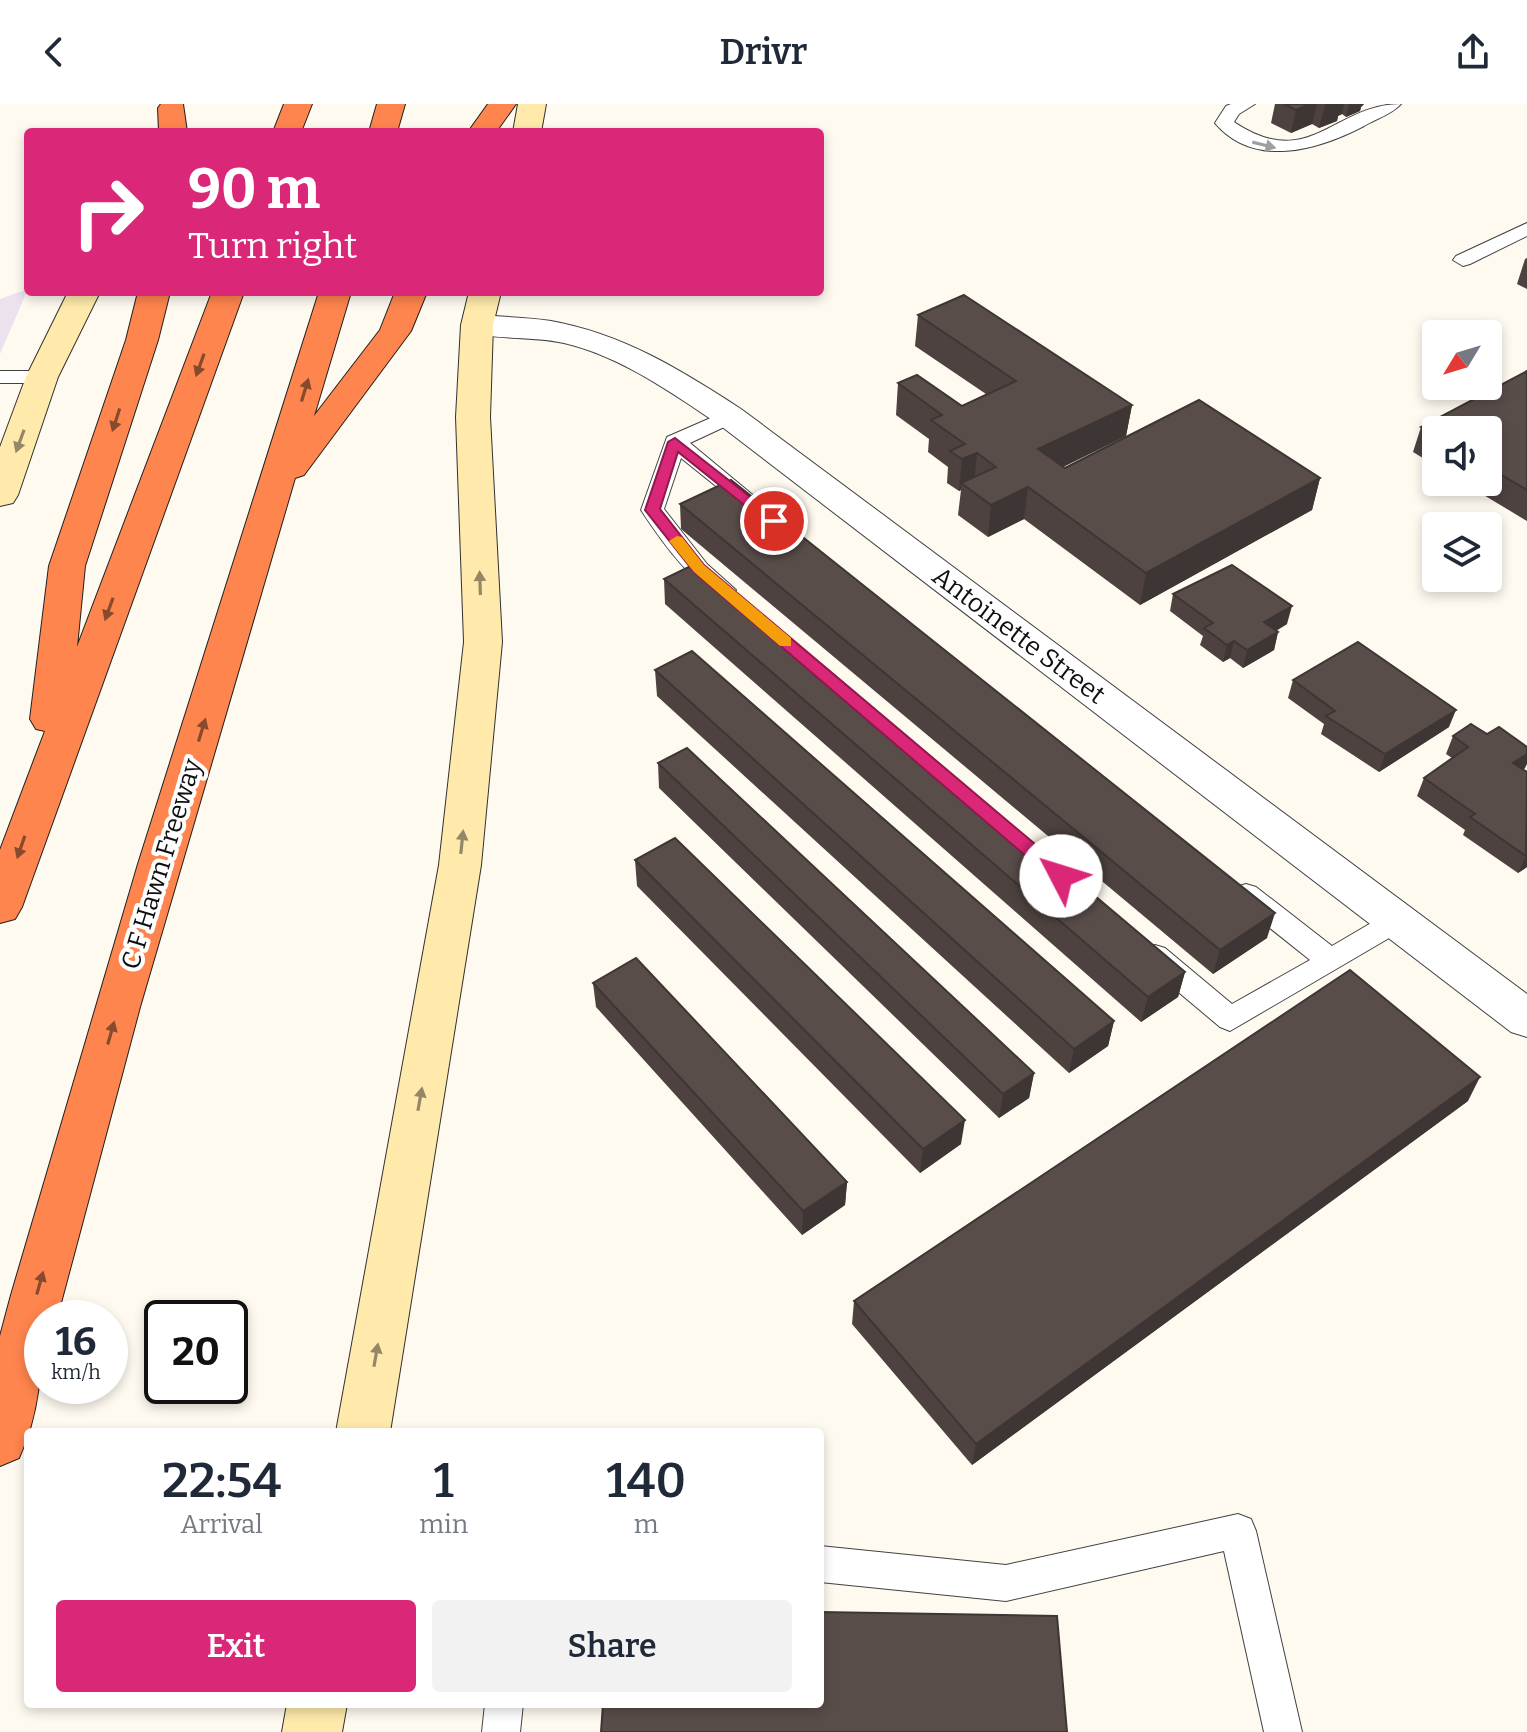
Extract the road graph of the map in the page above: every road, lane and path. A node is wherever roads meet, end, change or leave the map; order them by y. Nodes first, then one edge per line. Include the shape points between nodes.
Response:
1 (298, 104) edge
2 (391, 104) edge
3 (502, 104) edge
4 (532, 104) edge
5 (1246, 104) edge
6 (1392, 104) edge
7 (289, 128) edge
8 (384, 128) edge
9 (485, 128) edge
10 (528, 128) edge
11 (1527, 229) edge
12 (1463, 260) dead end
13 (82, 296) edge
14 (153, 296) edge
15 (227, 296) edge
16 (334, 296) edge
17 (409, 296) edge
18 (481, 308) edge
19 (0, 377) edge
20 (42, 377) junction
21 (729, 416) junction
22 (675, 442) junction
23 (274, 492) junction
24 (0, 495) edge
25 (774, 521) edge
26 (747, 610) edge
27 (43, 786) junction
28 (1232, 883) edge
29 (0, 907) edge
30 (1398, 920) junction
31 (1133, 937) edge
32 (1331, 961) junction
33 (1527, 1019) edge
34 (364, 1428) edge
35 (0, 1440) edge
36 (824, 1564) edge
37 (316, 1708) edge
38 (504, 1708) edge
39 (312, 1732) edge
40 (501, 1732) edge
41 (1283, 1732) edge

1 - 7 highway
2 - 8 highway
3 - 9 highway
4 - 10 main road
5 -> 6 lane via 1232,110 1224,123 1242,139 1271,150 1305,145
11 - 12 lane
13 - 20 main road
14 -> 27 highway via 67,566
15 -> 27 highway
23 -> 16 highway, C F Hawn Freeway
17 - 23 highway via 395,331
18 - 21 street, Antoinette Street via 605,345 663,373
34 -> 18 main road via 460,865 483,642 473,417
19 - 20 lane
20 -> 24 main road
21 - 22 lane
21 - 30 street, Antoinette Street
22 - 25 lane
22 - 26 lane via 652,510 699,569
35 -> 23 highway, C F Hawn Freeway via 141,928
27 -> 29 highway
28 - 32 lane
30 - 32 lane
30 - 33 street, Antoinette Street
31 - 32 lane via 1230,1019
36 - 41 lane via 1006,1583 1238,1531
37 - 39 main road
38 - 40 lane

